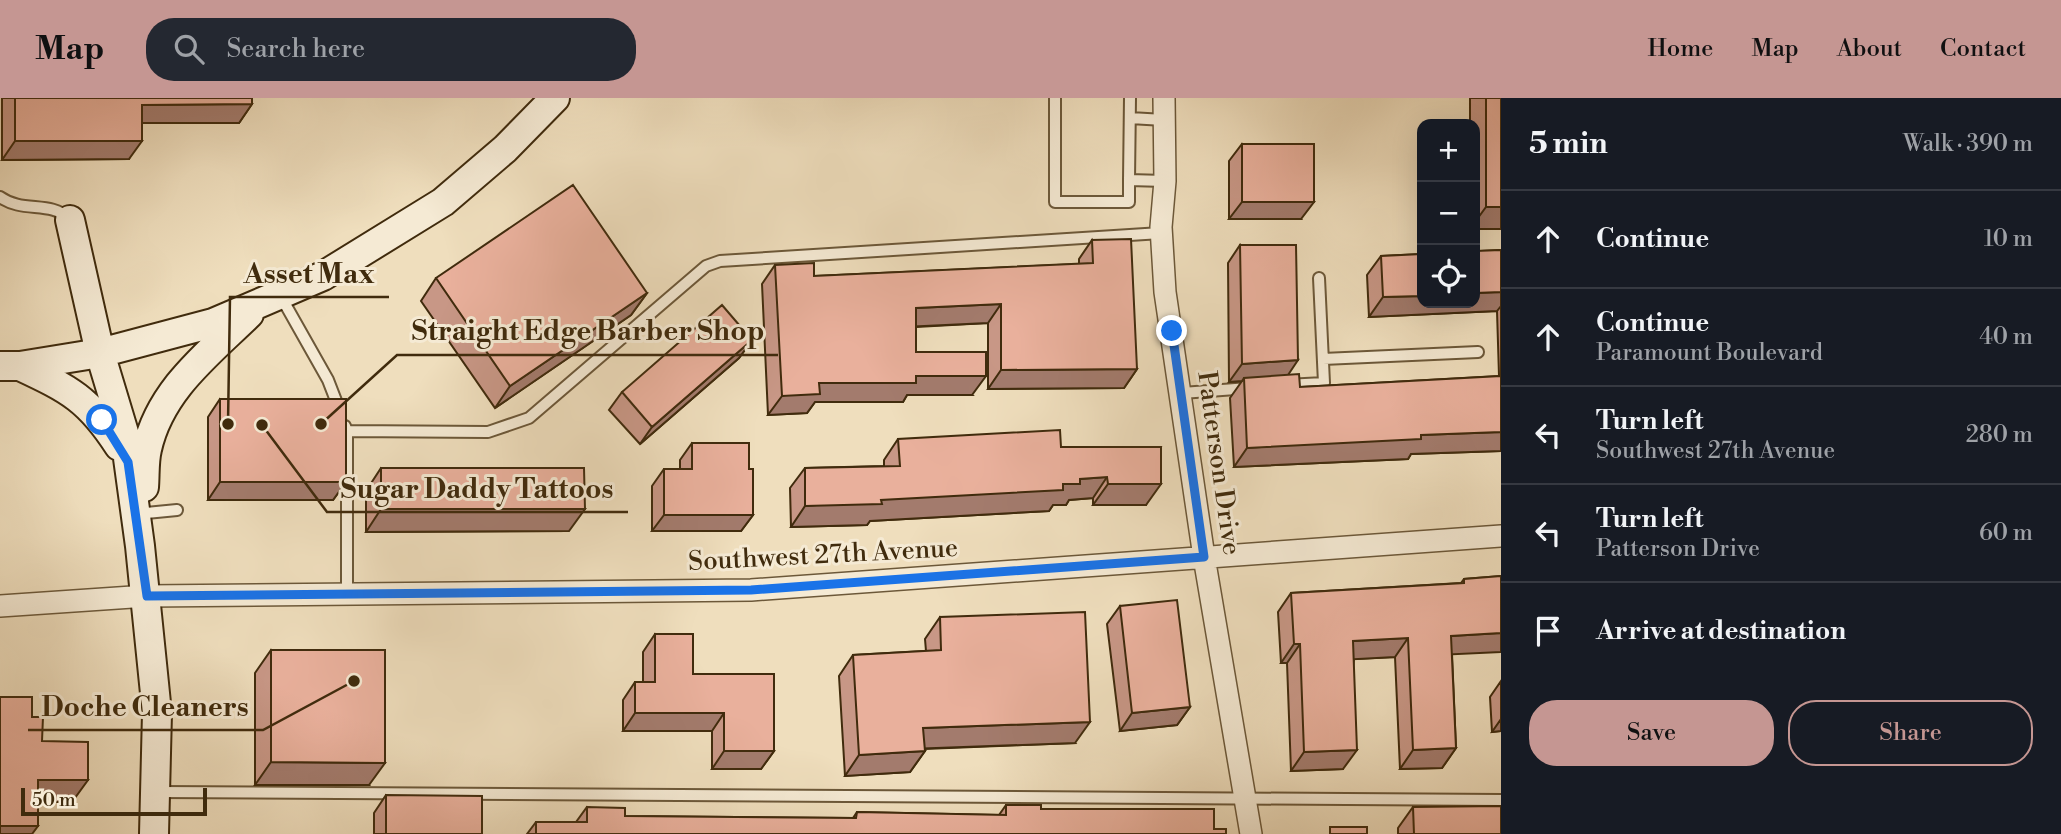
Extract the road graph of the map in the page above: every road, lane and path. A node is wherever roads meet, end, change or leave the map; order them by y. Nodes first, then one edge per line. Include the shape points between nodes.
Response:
1 (555, 98) edge
2 (1055, 98) edge
3 (1130, 98) edge
4 (1164, 98) edge
5 (1130, 118) junction
6 (1164, 120) junction
7 (1129, 180) junction
8 (1165, 181) junction
9 (0, 197) edge
10 (71, 220) joint
11 (1161, 233) junction
12 (1319, 278) dead end
13 (270, 299) junction
14 (1478, 352) dead end
15 (100, 353) junction
16 (1323, 359) junction
17 (10, 366) edge
18 (1272, 386) edge
19 (1259, 387) edge
20 (1182, 393) junction
21 (347, 431) junction
22 (128, 462) junction
23 (177, 510) dead end
24 (139, 513) junction
25 (1501, 536) edge
26 (1204, 557) junction
27 (347, 594) junction
28 (147, 596) junction
29 (0, 606) edge
30 (155, 792) junction
31 (1245, 798) junction
32 (1501, 800) edge
33 (154, 834) edge
34 (1251, 834) edge

1 - 13 main road via 443,202 323,276
2 - 7 lane via 1055,202 1129,202
3 - 5 lane
4 - 6 street, Patterson Drive
5 - 6 lane
5 - 7 lane
6 - 8 street, Patterson Drive
7 - 8 lane
8 - 11 street, Patterson Drive
9 - 10 lane via 18,206 52,209
10 - 15 main road
11 - 20 street, Patterson Drive via 1165,292
11 - 21 lane via 720,261 705,267 529,418 488,432
12 - 16 lane
13 - 15 main road via 213,323
13 - 21 lane via 328,380
13 - 24 main road via 181,381 162,405 146,450
14 - 16 lane
15 - 17 main road
15 - 22 main road via 125,436
16 - 18 lane via 1324,383
17 - 22 main road via 65,387 102,420
19 - 20 lane
20 - 26 street, Patterson Drive
21 - 27 lane
22 - 24 main road
23 - 24 lane
24 - 28 main road
25 - 26 street, Southwest 27th Avenue
26 - 27 street, Southwest 27th Avenue via 751,590
26 - 31 street, Patterson Drive
27 - 28 street, Southwest 27th Avenue
28 - 29 street, Southwest 27th Avenue
28 - 30 main road via 157,713
30 - 31 lane
30 - 33 main road
31 - 32 lane
31 - 34 street, Patterson Drive

